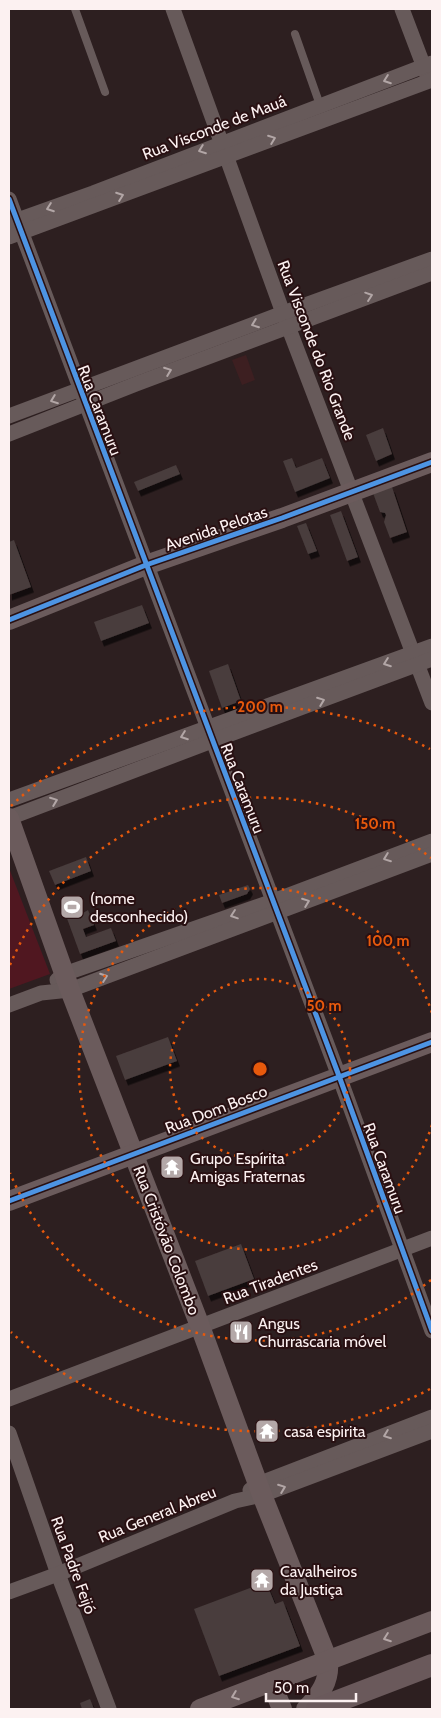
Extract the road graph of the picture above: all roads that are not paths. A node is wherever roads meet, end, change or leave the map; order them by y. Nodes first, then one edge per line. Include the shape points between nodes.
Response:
1 (75, 9) edge
2 (173, 9) edge
3 (402, 9) edge
4 (295, 34) dead end
5 (428, 65) edge
6 (431, 83) edge
7 (106, 92) dead end
8 (320, 105) junction
9 (338, 106) junction
10 (224, 150) junction
11 (9, 199) edge
12 (14, 228) edge
13 (432, 259) edge
14 (432, 273) edge
15 (410, 274) junction
16 (286, 319) junction
17 (134, 377) junction
18 (79, 390) junction
19 (85, 404) junction
20 (30, 409) junction
21 (9, 416) edge
22 (36, 424) junction
23 (9, 434) edge
24 (432, 462) edge
25 (352, 492) junction
26 (146, 565) junction
27 (9, 620) edge
28 (432, 646) edge
29 (416, 658) junction
30 (432, 659) edge
31 (432, 703) edge
32 (209, 734) junction
33 (146, 750) junction
34 (151, 764) junction
35 (9, 800) edge
36 (9, 818) edge
37 (432, 841) edge
38 (432, 854) edge
39 (411, 856) junction
40 (275, 907) junction
41 (67, 982) junction
42 (9, 1005) edge
43 (432, 1042) edge
44 (339, 1076) junction
45 (134, 1154) junction
46 (9, 1201) edge
47 (432, 1238) edge
48 (401, 1250) junction
49 (200, 1326) junction
50 (432, 1331) edge
51 (9, 1399) edge
52 (432, 1417) edge
53 (432, 1431) edge
54 (9, 1432) edge
55 (260, 1490) junction
56 (58, 1574) junction
57 (9, 1592) edge
58 (432, 1621) edge
59 (328, 1660) junction
60 (432, 1665) edge
61 (271, 1682) junction
62 (326, 1707) edge
63 (109, 1709) edge
64 (200, 1709) edge
65 (282, 1709) edge
66 (306, 1709) edge

1 - 7 lane
2 - 10 street, Rua Visconde do Rio Grande
3 - 5 street
4 - 8 lane
5 - 6 street
5 -> 9 street, Rua Visconde de Mauá
6 - 9 street, Rua Visconde de Mauá
8 - 9 street, Rua Visconde de Mauá
8 - 10 street, Rua Visconde de Mauá
10 -> 9 street, Rua Visconde de Mauá
10 - 12 street, Rua Visconde de Mauá
10 - 16 street, Rua Visconde do Rio Grande
11 - 12 street, Rua Caramuru
12 - 18 street, Rua Caramuru
13 - 15 street
14 - 15 street
15 - 16 street
16 - 17 street
16 - 25 street, Rua Visconde do Rio Grande
17 - 18 street
17 - 19 street
18 - 19 street, Rua Caramuru
18 -> 20 street
19 - 22 street
19 - 26 street, Rua Caramuru
20 - 21 street
20 - 22 street
22 - 23 street
24 - 25 street, Avenida Pelotas
25 - 26 street, Avenida Pelotas
25 - 29 street, Rua Visconde do Rio Grande
26 - 27 street, Avenida Pelotas
26 - 32 street, Rua Caramuru
28 - 29 street
29 - 30 street
29 - 31 street, Rua Visconde do Rio Grande
29 - 32 street
32 -> 33 street
32 - 34 street
32 - 40 street, Rua Caramuru
33 - 34 street
33 - 35 street
36 -> 34 street
36 - 41 street, Rua Cristóvão Colombo
37 - 39 street
38 - 39 street
39 - 40 street
40 - 41 street
40 - 44 street, Rua Caramuru
41 - 42 street
41 - 45 street, Rua Cristóvão Colombo
43 - 44 street, Rua Dom Bosco
44 - 45 street, Rua Dom Bosco
44 - 48 street, Rua Caramuru
45 - 46 street, Rua Dom Bosco
45 - 49 street, Rua Cristóvão Colombo
47 - 48 street, Rua Tiradentes
48 - 49 street, Rua Tiradentes
48 - 50 street, Rua Caramuru
49 - 51 street, Rua Tiradentes
49 - 55 street, Rua Cristóvão Colombo
52 -> 55 street, Rua General Abreu
55 -> 53 street, Rua General Abreu
54 - 56 street, Rua Padre Feijó
55 - 56 street, Rua General Abreu
55 - 59 street, Rua Cristóvão Colombo
56 - 57 street, Rua General Abreu
56 - 63 street, Rua Padre Feijó
58 -> 59 street
59 - 61 street
59 - 66 street via 325,1686
60 - 62 main road
61 -> 64 street
61 - 65 street

